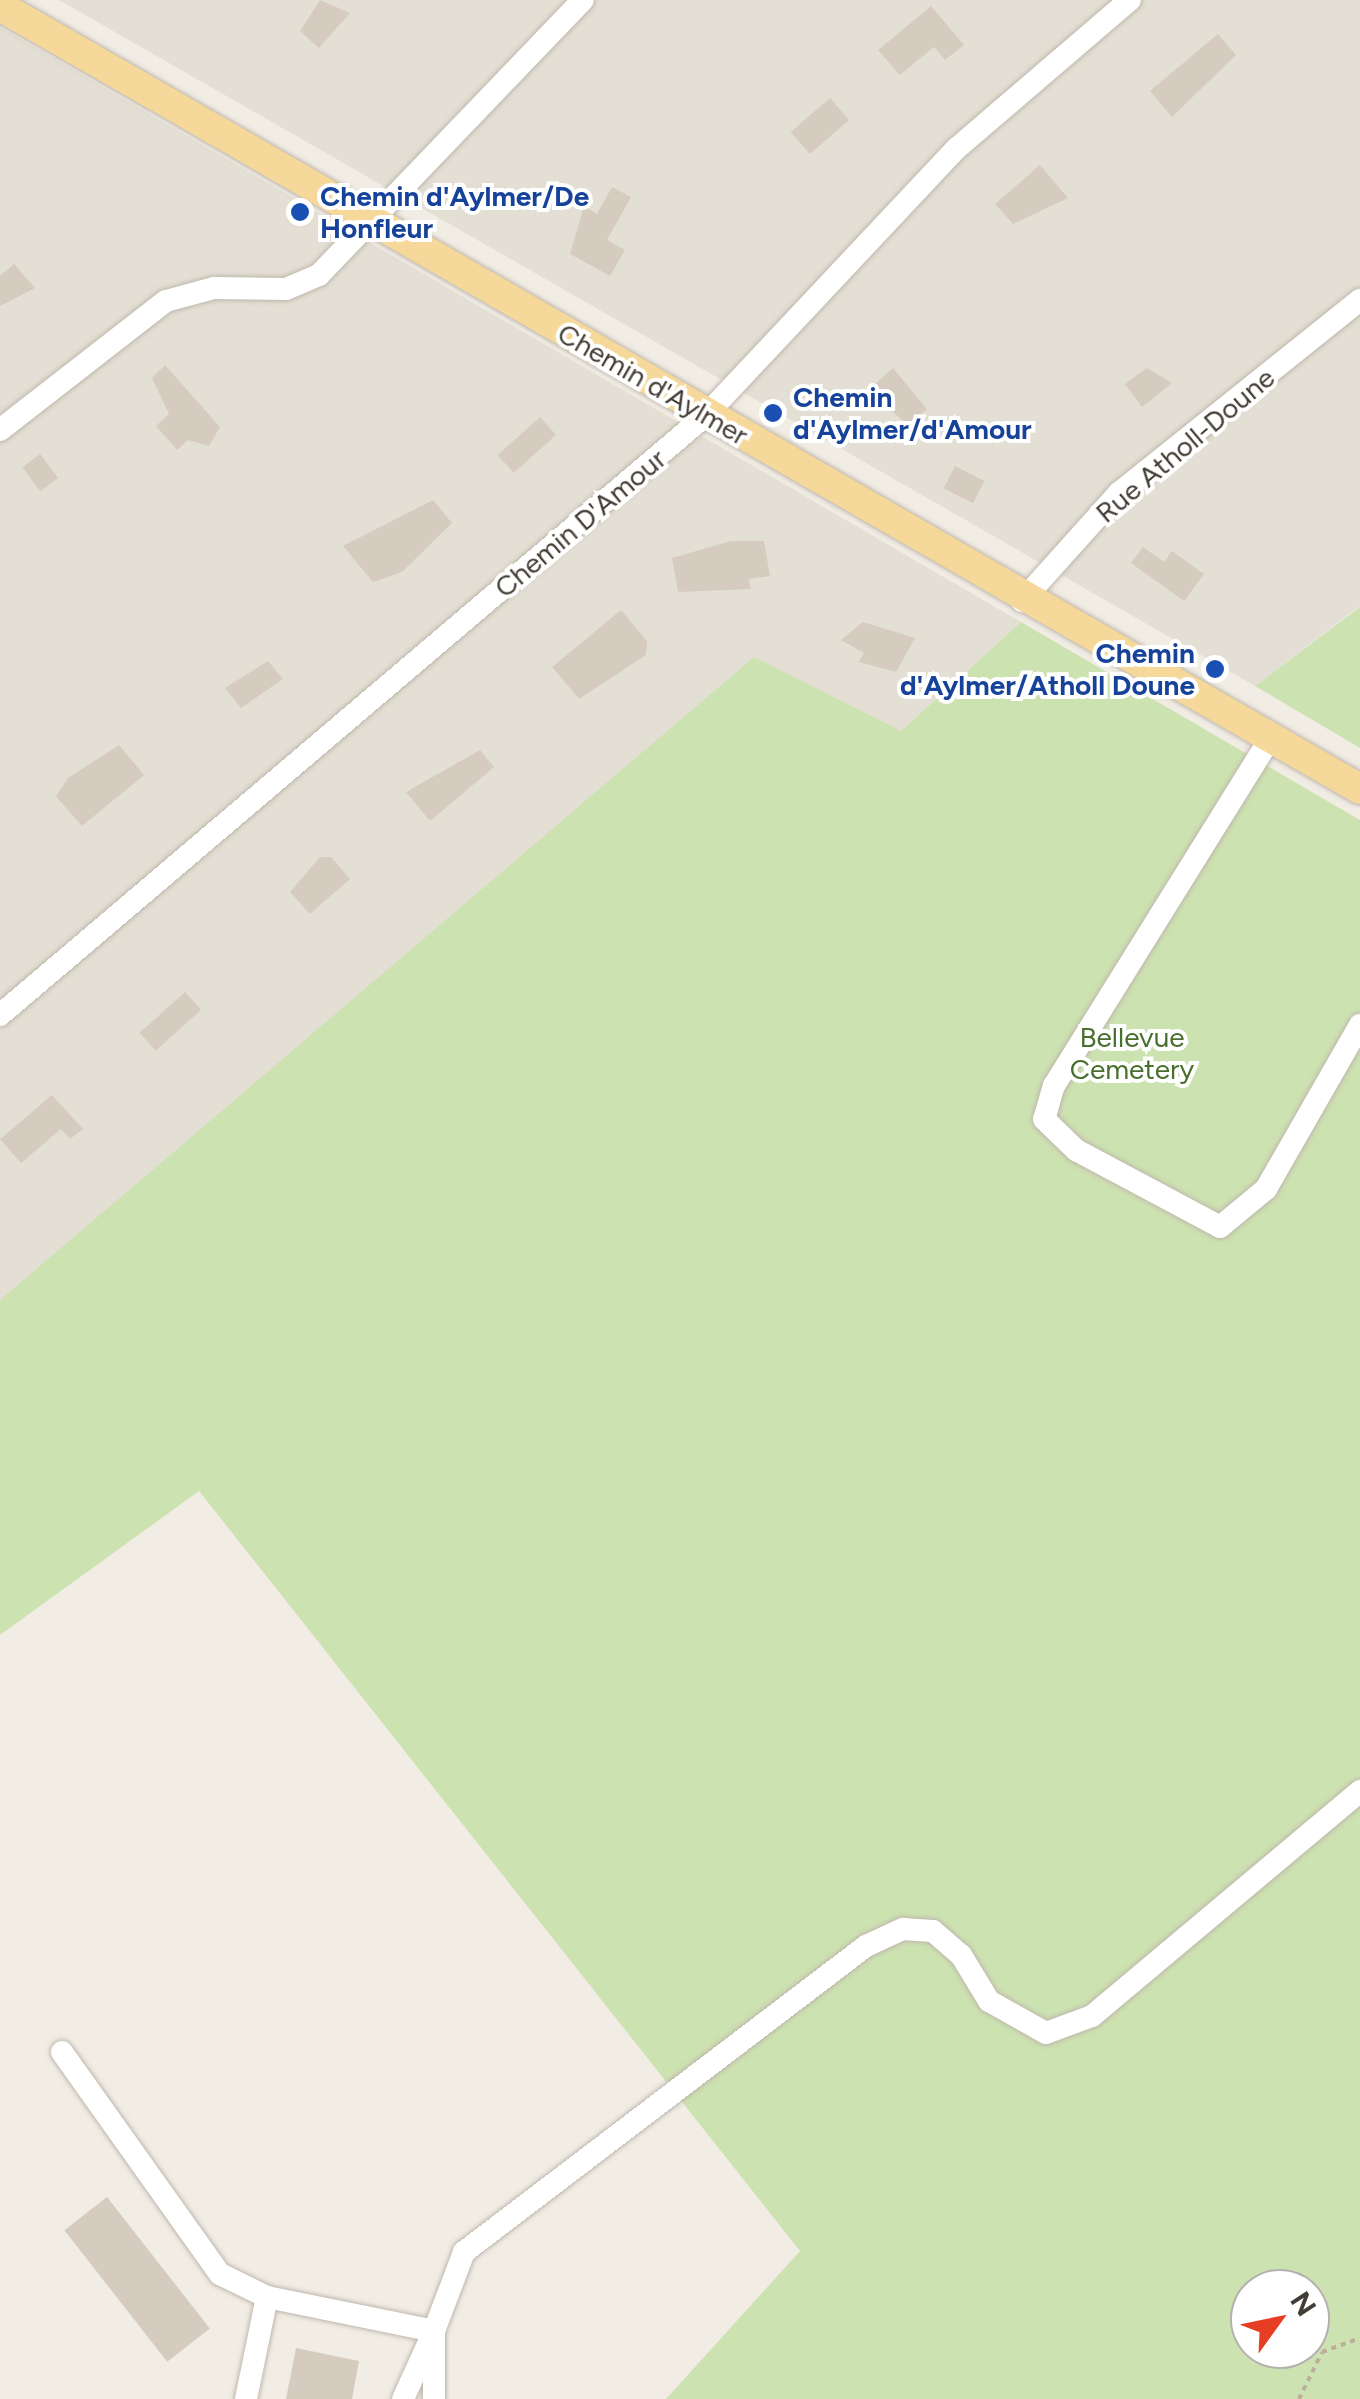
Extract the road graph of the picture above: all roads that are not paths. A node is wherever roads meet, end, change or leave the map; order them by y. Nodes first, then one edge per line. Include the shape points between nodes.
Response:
1 (582, 0) edge
2 (1130, 0) edge
3 (0, 6) edge
4 (373, 220) junction
5 (1360, 300) edge
6 (706, 415) junction
7 (0, 430) edge
8 (1022, 601) junction
9 (1270, 737) junction
10 (1360, 789) edge
11 (0, 1015) edge
12 (1360, 1025) edge
13 (1360, 1790) edge
14 (62, 2052) dead end
15 (266, 2297) junction
16 (434, 2331) junction
17 (246, 2399) edge
18 (403, 2399) edge
19 (434, 2399) edge

1 - 4 street
2 - 6 street, Chemin D'Amour via 956,149
3 - 4 main road, Chemin d'Aylmer
4 - 6 main road, Chemin d'Aylmer
4 - 7 street via 306,283 214,288 166,302
5 - 8 street, Rue Atholl-Doune via 1118,494
6 - 8 main road, Chemin d'Aylmer
6 - 11 street, Chemin D'Amour
8 - 9 main road, Chemin d'Aylmer
9 - 10 main road, Chemin d'Aylmer
9 - 12 street via 1054,1085 1044,1118 1076,1150 1220,1227 1266,1189
13 - 16 street via 1092,2016 1046,2033 988,2001 961,1955 933,1931 903,1929 866,1946 464,2252
14 - 15 street via 220,2274
15 - 16 street
15 - 17 street
16 - 18 street
16 - 19 street

